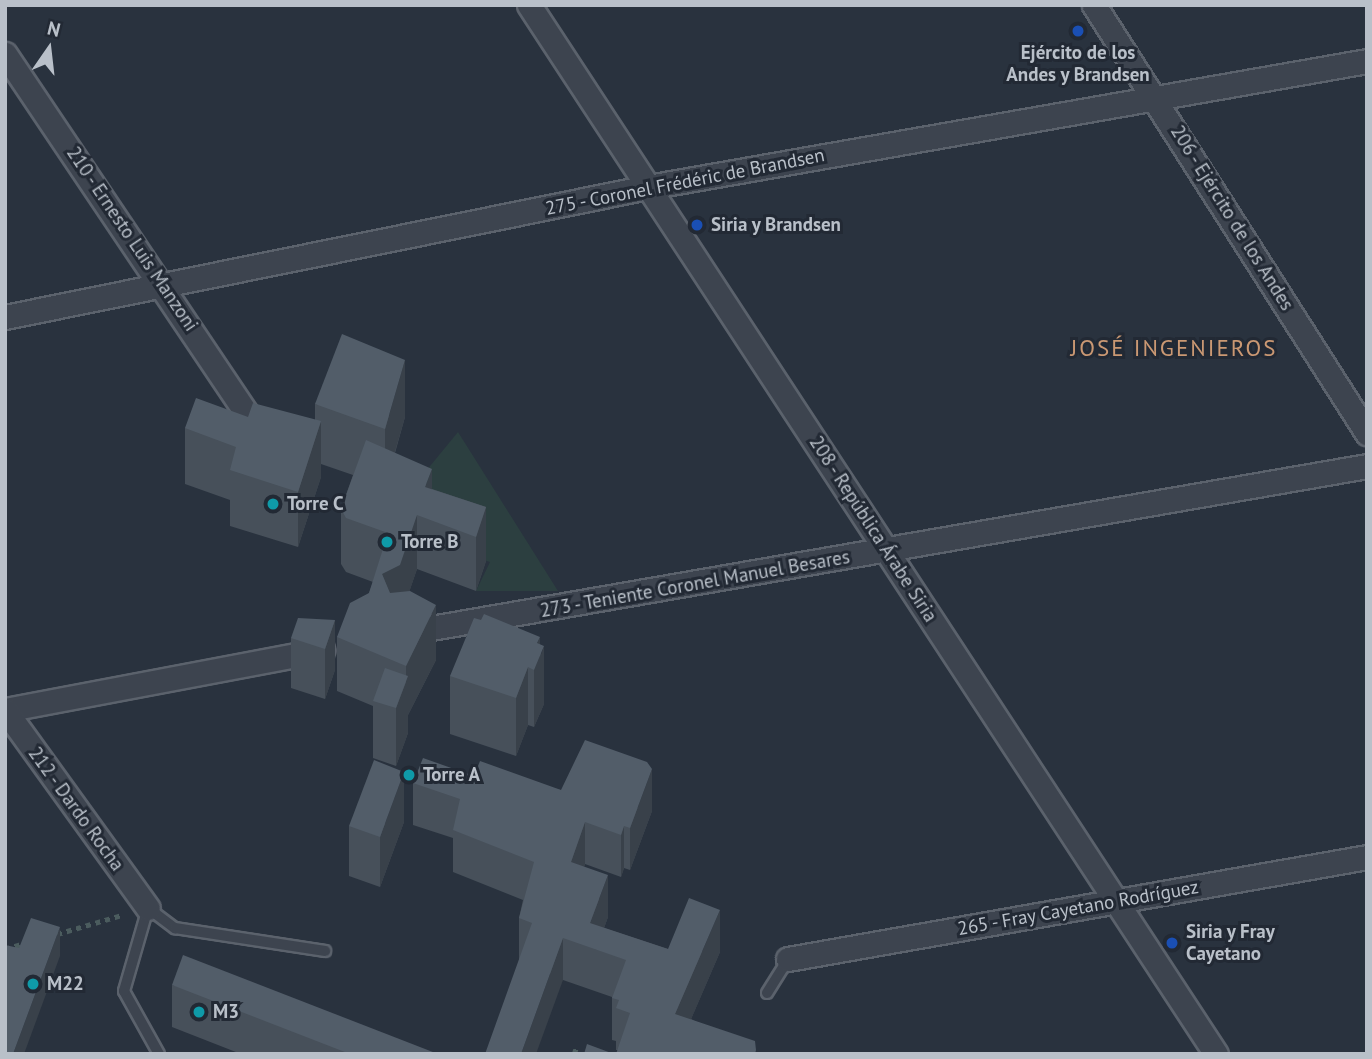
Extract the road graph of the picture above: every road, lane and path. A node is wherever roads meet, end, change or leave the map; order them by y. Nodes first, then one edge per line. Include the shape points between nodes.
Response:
1 (529, 5) edge
2 (1094, 5) edge
3 (5, 54) edge
4 (1367, 61) edge
5 (1157, 98) junction
6 (648, 187) junction
7 (166, 286) junction
8 (5, 317) edge
9 (256, 427) edge
10 (1367, 433) edge
11 (1367, 466) edge
12 (886, 550) junction
13 (395, 634) edge
14 (342, 645) edge
15 (5, 710) edge
16 (1367, 857) edge
17 (1120, 901) junction
18 (148, 908) junction
19 (42, 938) edge
20 (5, 949) edge
21 (324, 951) dead end
22 (24, 954) edge
23 (789, 960) joint
24 (767, 992) dead end
25 (577, 1045) dead end
26 (159, 1054) edge
27 (574, 1054) edge
28 (1216, 1054) edge

1 - 6 street, 208 - República Árabe Siria
2 - 5 street, 206 - Ejército de los Andes
3 - 7 street, 210 - Ernesto Luis Manzoni
4 - 5 street, 275 - Coronel Frédéric de Brandsen
5 - 6 street, 275 - Coronel Frédéric de Brandsen
5 - 10 street, 206 - Ejército de los Andes
6 - 7 street, 275 - Coronel Frédéric de Brandsen
6 - 12 street, 208 - República Árabe Siria
7 - 8 street, 275 - Coronel Frédéric de Brandsen
7 - 9 street, 210 - Ernesto Luis Manzoni
11 - 12 street, 273 - Teniente Coronel Manuel Besares
12 - 13 street, 273 - Teniente Coronel Manuel Besares
12 - 17 street, 208 - República Árabe Siria
14 - 15 street
15 - 18 street, 212 - Dardo Rocha
16 - 17 street, 265 - Fray Cayetano Rodríguez
17 - 23 street, 265 - Fray Cayetano Rodríguez
17 - 28 street, 208 - República Árabe Siria
18 - 19 path
18 - 21 lane via 175,928
18 - 26 lane via 124,990
20 - 22 path via 29,942
23 - 24 lane
25 - 27 path

